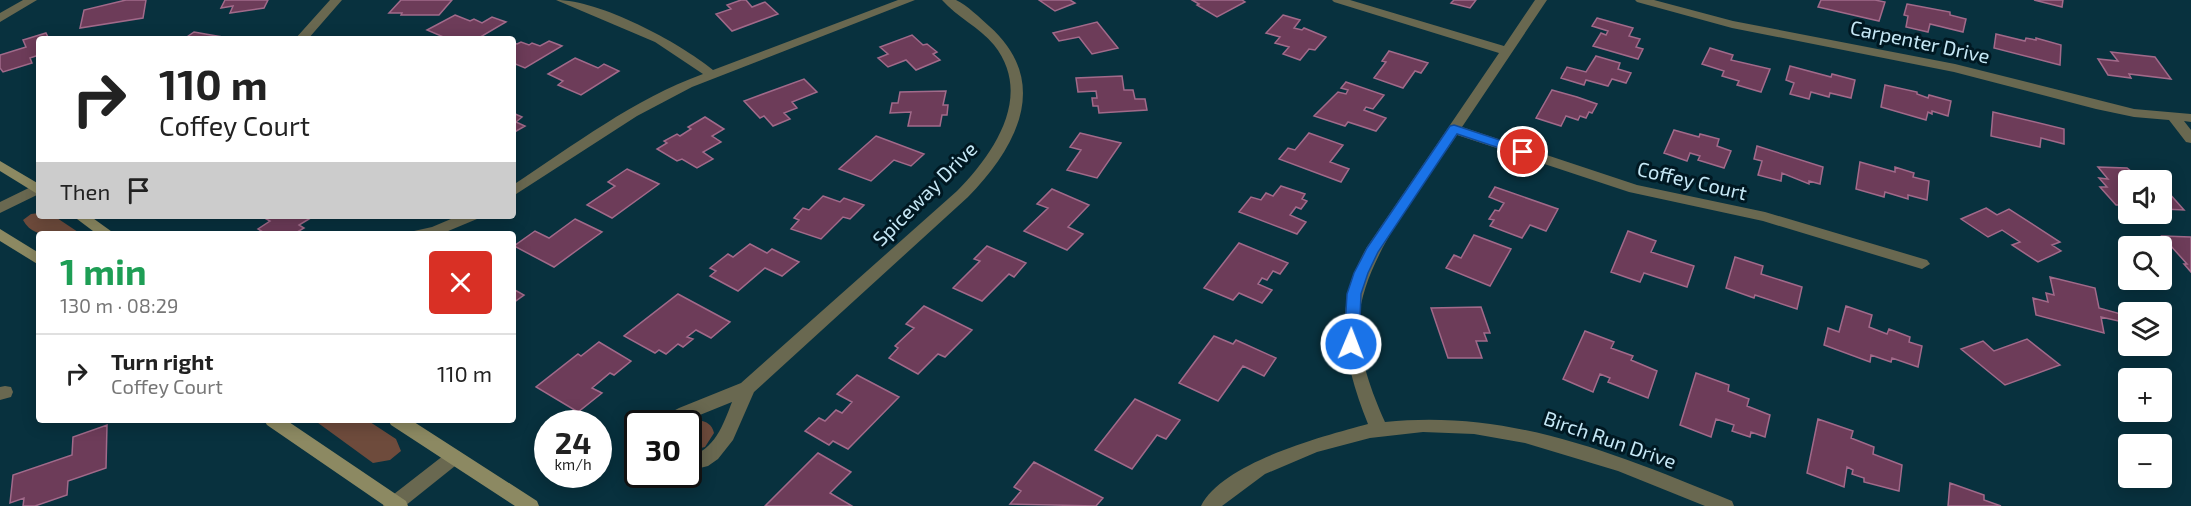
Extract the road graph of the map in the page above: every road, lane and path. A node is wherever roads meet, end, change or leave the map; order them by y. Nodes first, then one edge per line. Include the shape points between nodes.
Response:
1 (21, 0) edge
2 (31, 0) edge
3 (336, 0) edge
4 (562, 0) edge
5 (909, 0) edge
6 (948, 0) edge
7 (1338, 0) edge
8 (1541, 0) edge
9 (1641, 0) edge
10 (0, 6) edge
11 (0, 18) edge
12 (304, 36) edge
13 (1506, 51) junction
14 (711, 74) junction
15 (2174, 118) junction
16 (2191, 118) edge
17 (1454, 129) junction
18 (2191, 139) edge
19 (0, 165) edge
20 (36, 188) edge
21 (516, 189) edge
22 (36, 190) edge
23 (0, 208) edge
24 (85, 219) edge
25 (466, 219) edge
26 (469, 219) edge
27 (103, 231) edge
28 (431, 231) edge
29 (452, 231) edge
30 (0, 234) edge
31 (36, 258) edge
32 (1922, 264) dead end
33 (747, 388) junction
34 (688, 410) edge
35 (277, 423) edge
36 (402, 423) edge
37 (1379, 430) junction
38 (454, 457) junction
39 (702, 461) edge
40 (395, 505) edge
41 (530, 506) edge
42 (1210, 506) edge
43 (1725, 506) edge

1 - 10 street
2 - 11 street
3 - 12 street
4 - 14 street via 664,41
5 - 14 street
6 - 33 street, Spiceway Drive via 987,30 1012,66 1016,107 1006,137 989,165 966,188
7 - 13 street
8 - 13 street
9 - 15 street, Carpenter Drive via 1732,24 1943,65 2096,105
13 - 17 street
14 - 21 street via 632,113
15 - 16 street, Carpenter Drive
15 - 18 street
17 - 32 street, Coffey Court via 1634,189 1765,217
17 - 37 street via 1372,251 1354,294 1351,344 1357,373
19 - 20 main road
22 - 23 street
24 - 27 main road
25 - 28 street
26 - 29 street
30 - 31 main road
33 - 34 street, Spiceway Drive
33 - 39 street, Spiceway Drive via 728,435 718,451
35 - 40 main road
36 - 38 main road
37 - 42 street, Birch Run Drive via 1335,438 1273,460
37 - 43 street, Birch Run Drive via 1436,426 1528,435 1619,462
38 - 40 street
38 - 41 main road

